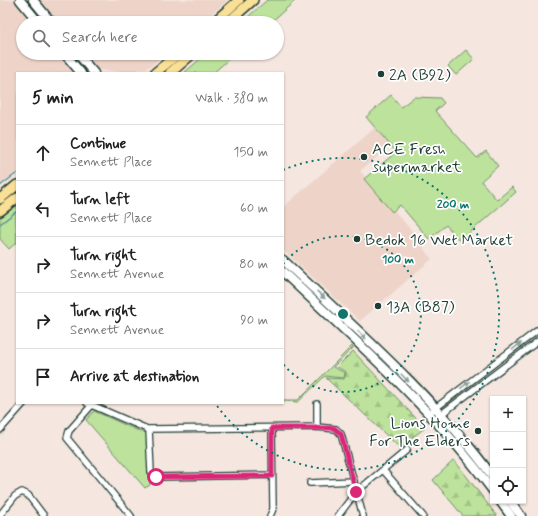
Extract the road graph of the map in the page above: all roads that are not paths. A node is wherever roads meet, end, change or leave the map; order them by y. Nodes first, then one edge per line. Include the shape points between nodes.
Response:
1 (20, 0) edge
2 (33, 0) edge
3 (239, 0) edge
4 (253, 0) edge
5 (33, 16) edge
6 (46, 16) edge
7 (222, 16) edge
8 (235, 16) edge
9 (70, 60) edge
10 (83, 60) edge
11 (171, 60) edge
12 (185, 60) edge
13 (80, 72) edge
14 (93, 72) edge
15 (156, 72) edge
16 (171, 72) edge
17 (16, 186) edge
18 (0, 199) edge
19 (16, 199) edge
20 (0, 211) edge
21 (284, 261) edge
22 (284, 273) edge
23 (538, 330) edge
24 (538, 340) edge
25 (375, 353) junction
26 (23, 404) edge
27 (89, 404) edge
28 (317, 404) dead end
29 (435, 414) junction
30 (317, 427) junction
31 (272, 428) junction
32 (150, 429) junction
33 (0, 430) edge
34 (407, 450) dead end
35 (383, 470) junction
36 (490, 474) edge
37 (272, 476) junction
38 (354, 481) junction
39 (310, 483) dead end
40 (490, 487) edge
41 (356, 492) junction
42 (502, 504) edge
43 (512, 504) edge
44 (0, 515) edge
45 (44, 516) edge
46 (131, 516) edge
47 (270, 516) edge
48 (338, 516) edge
49 (363, 516) edge
50 (423, 516) edge
51 (511, 516) edge
52 (521, 516) edge

1 - 5 main road
2 - 6 main road
3 - 7 main road
4 - 8 main road
9 - 13 main road
10 - 14 main road
11 - 15 main road
12 - 16 main road
17 - 18 main road
19 - 20 main road
21 -> 25 main road
22 - 25 main road
29 -> 23 street
24 - 29 street
25 - 29 main road
26 - 33 street
27 - 32 street
27 - 46 street via 68,431 68,441
28 - 30 street
29 - 36 main road
29 - 40 main road
30 - 31 street
30 - 38 street via 334,428 339,431
31 - 32 street
31 - 37 street
32 - 37 street via 151,472 156,477
34 - 35 street
35 - 41 street
35 - 50 street
37 - 47 street via 273,509
38 - 39 street
38 - 41 street
41 - 48 street
41 - 49 street
42 - 51 main road
43 - 52 main road
44 - 45 street via 15,496 22,492 28,495

